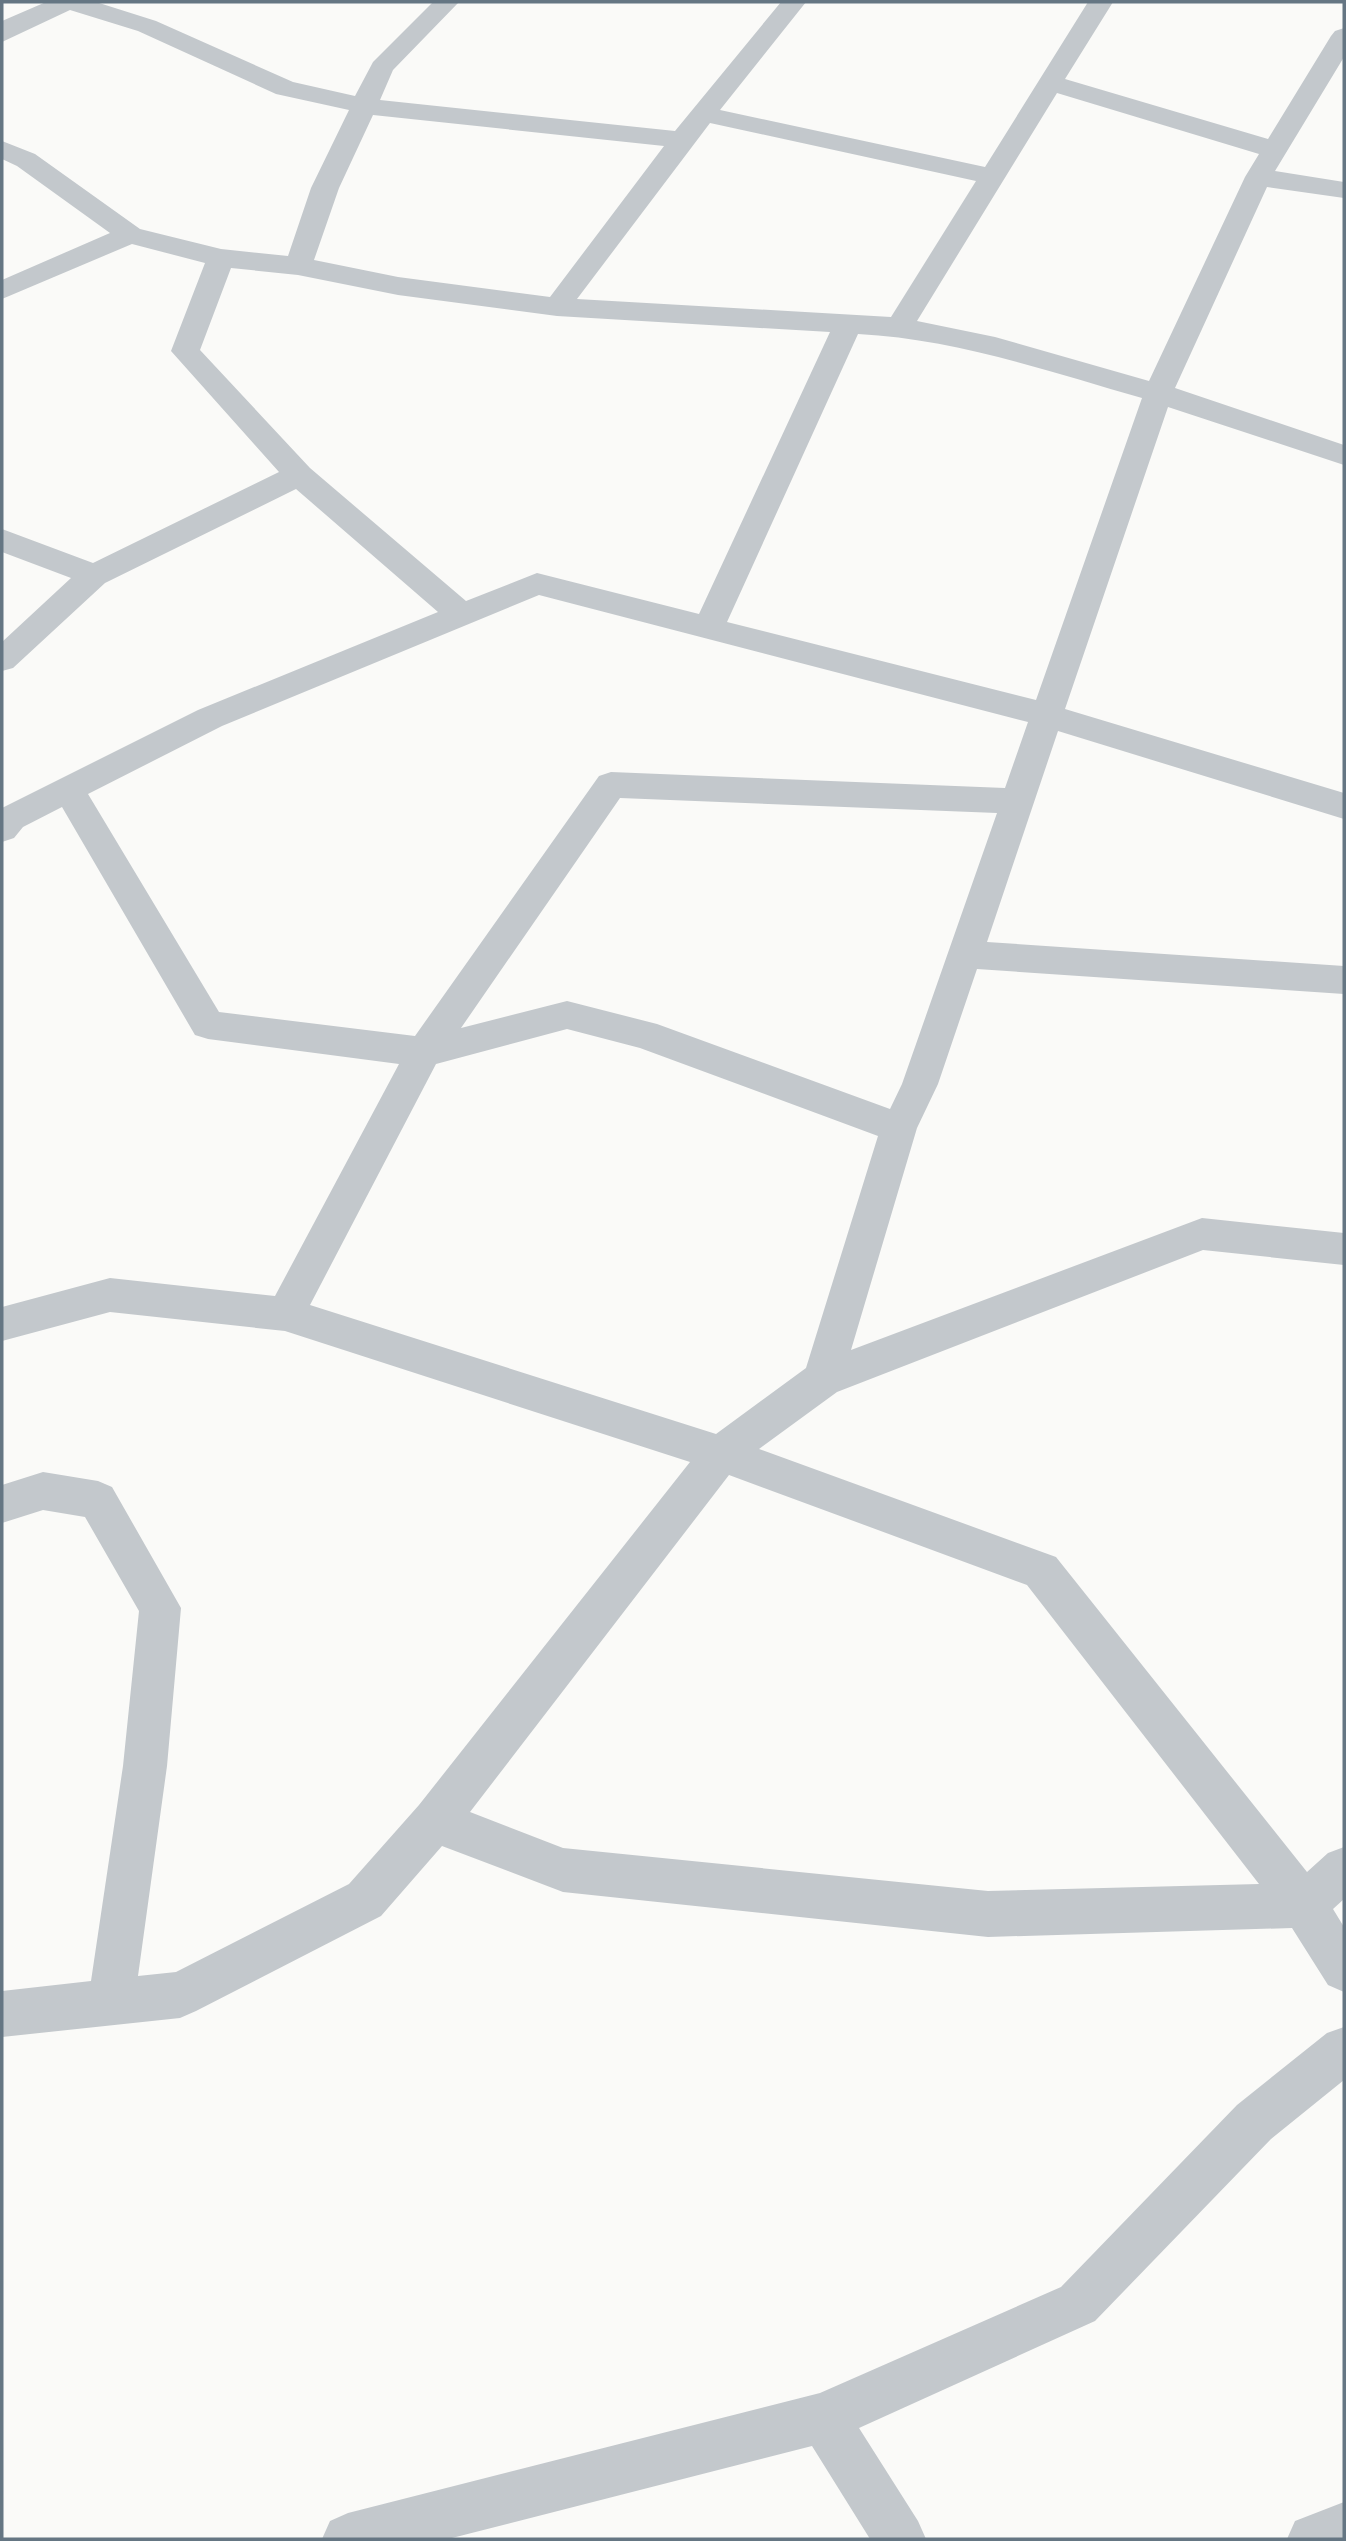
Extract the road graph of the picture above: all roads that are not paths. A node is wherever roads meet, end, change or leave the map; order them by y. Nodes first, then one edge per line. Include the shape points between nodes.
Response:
1 (69, 2) edge
2 (447, 2) edge
3 (794, 2) edge
4 (1100, 2) edge
5 (2, 34) edge
6 (1344, 36) edge
7 (1051, 83) junction
8 (365, 106) junction
9 (704, 114) junction
10 (682, 140) junction
11 (2, 149) edge
12 (1267, 163) junction
13 (991, 176) junction
14 (1344, 190) edge
15 (130, 235) junction
16 (221, 258) junction
17 (298, 266) junction
18 (2, 290) edge
19 (557, 307) junction
20 (848, 324) junction
21 (899, 327) junction
22 (1157, 393) junction
23 (1344, 455) edge
24 (299, 475) junction
25 (2, 540) edge
26 (94, 575) junction
27 (462, 615) junction
28 (708, 628) junction
29 (2, 660) edge
30 (1046, 715) junction
31 (68, 789) junction
32 (1017, 801) junction
33 (1344, 806) edge
34 (5, 821) edge
35 (965, 954) junction
36 (1344, 980) edge
37 (424, 1052) junction
38 (900, 1128) junction
39 (1344, 1249) edge
40 (285, 1314) junction
41 (2, 1324) edge
42 (823, 1379) junction
43 (721, 1454) junction
44 (2, 1504) edge
45 (435, 1821) junction
46 (1344, 1869) edge
47 (1304, 1905) junction
48 (1344, 1969) edge
49 (111, 2001) junction
50 (2, 2014) edge
51 (1344, 2050) edge
52 (823, 2418) junction
53 (1344, 2528) edge
54 (348, 2539) edge
55 (900, 2539) edge
56 (1313, 2539) edge

1 - 5 street
1 - 8 street via 147,26 285,88
2 - 8 street via 382,67
3 - 9 street
4 - 7 street
6 - 12 street
7 - 12 street
7 - 13 street
8 - 10 street
8 - 17 street via 325,188
9 - 10 street
9 - 13 street
10 - 19 street
11 - 15 street via 26,160
12 - 14 street
12 - 22 street
13 - 21 street
15 - 16 street
15 - 18 street
16 - 17 street
16 - 24 street via 185,351
17 - 19 street via 398,286
19 - 20 street
20 - 21 street
20 - 28 street
21 - 22 street via 995,346
22 - 23 street
22 - 30 street
24 - 26 street
24 - 27 street
25 - 26 street
26 - 29 street
27 - 28 street via 537,584
27 - 31 street via 210,718
28 - 30 street
30 - 32 street
30 - 33 street
31 - 34 street
31 - 37 street via 208,1026
32 - 35 street
32 - 37 street via 611,785
35 - 36 street
35 - 38 street
37 - 38 street via 567,1015 645,1034
37 - 40 street
38 - 42 street
39 - 42 street via 1202,1234
40 - 41 street via 110,1295
40 - 43 street
42 - 43 street
43 - 45 street
43 - 47 street via 1041,1572
44 - 49 street via 43,1491 98,1500 160,1608 145,1766
45 - 47 street via 563,1870 988,1914
45 - 49 street via 365,1900 180,1995
46 - 47 street
47 - 48 street
49 - 50 street
51 - 52 street via 1254,2122 1078,2304
52 - 54 street
52 - 55 street
53 - 56 street

